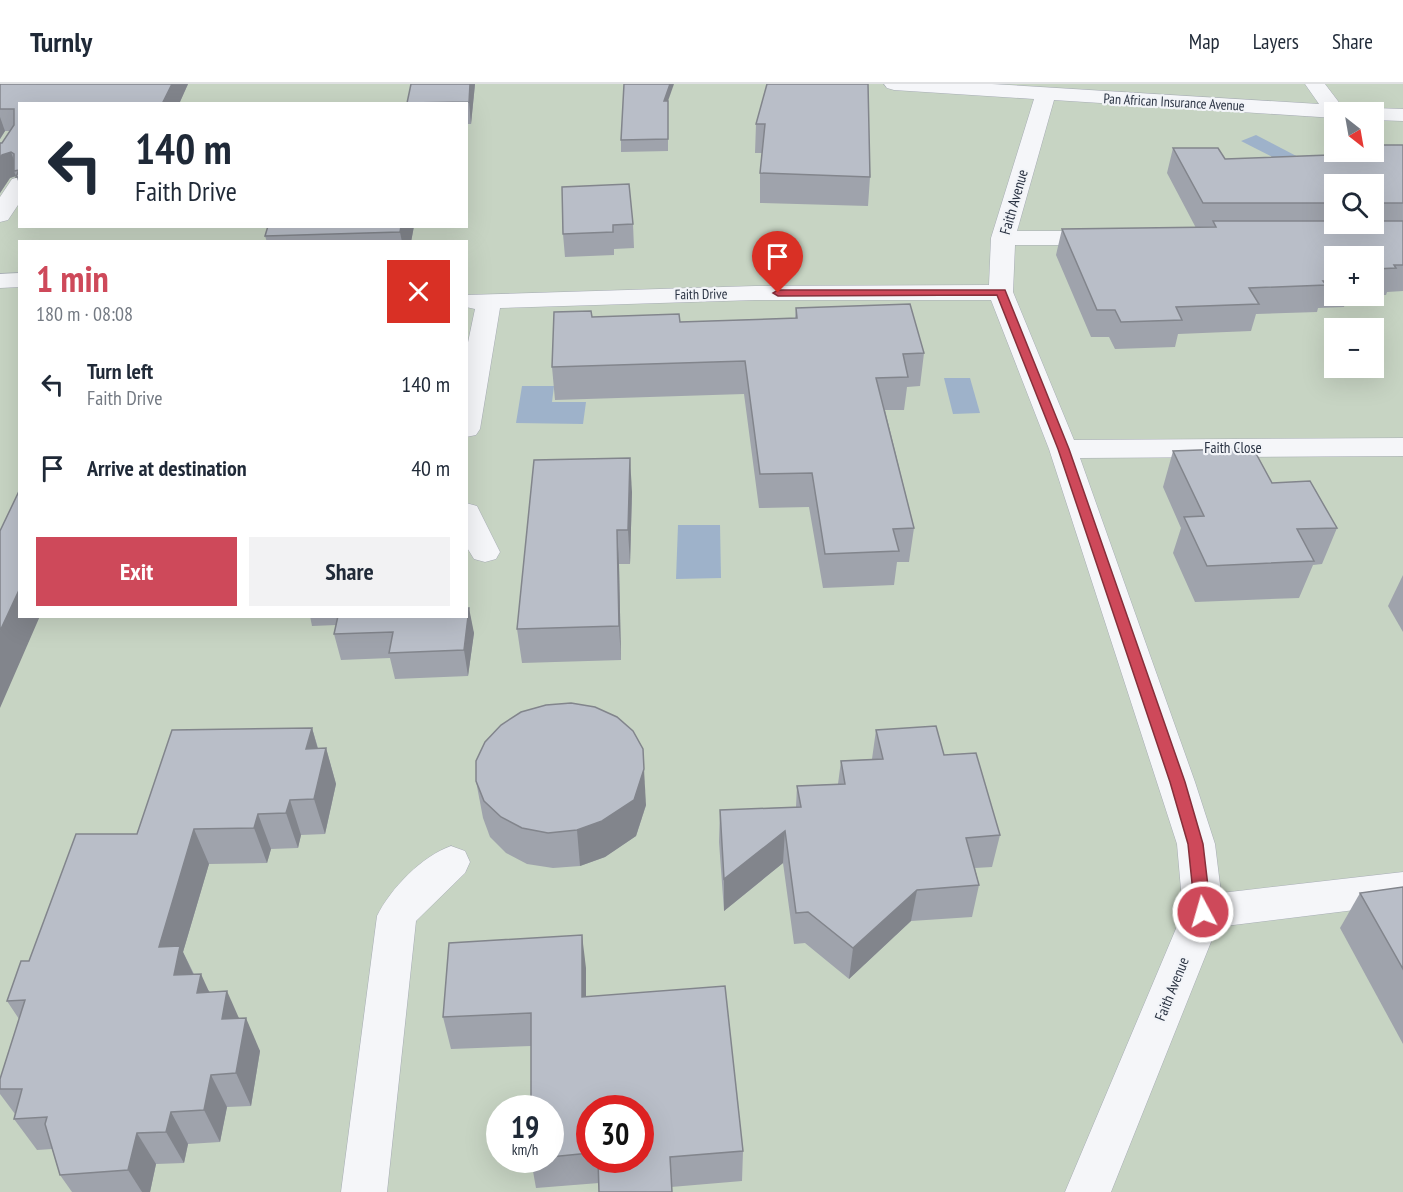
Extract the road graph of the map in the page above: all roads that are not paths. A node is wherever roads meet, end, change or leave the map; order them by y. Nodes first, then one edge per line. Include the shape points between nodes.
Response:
1 (894, 84) edge
2 (1315, 84) edge
3 (1045, 95) junction
4 (1328, 102) edge
5 (1324, 111) edge
6 (1384, 114) edge
7 (1403, 115) edge
8 (18, 187) edge
9 (0, 215) edge
10 (1003, 237) junction
11 (1121, 238) edge
12 (0, 280) edge
13 (18, 280) edge
14 (1001, 292) junction
15 (468, 413) edge
16 (1403, 447) edge
17 (1064, 449) junction
18 (468, 517) edge
19 (485, 552) dead end
20 (451, 862) dead end
21 (1403, 888) edge
22 (1203, 912) junction
23 (364, 1192) edge
24 (1088, 1192) edge

1 - 3 street, Pan African Insurance Avenue
2 - 4 street
3 - 5 street, Pan African Insurance Avenue
3 - 10 street, Faith Avenue
6 - 7 street
8 - 9 street
10 - 11 street
10 - 14 street, Faith Avenue
12 - 13 street
14 - 15 street, Faith Drive via 743,293 482,301
14 - 17 street, Faith Avenue
16 - 17 street, Faith Close
17 - 22 street, Faith Avenue via 1196,844
18 - 19 street
20 - 23 street via 397,916
21 - 22 street
22 - 24 street, Faith Avenue

